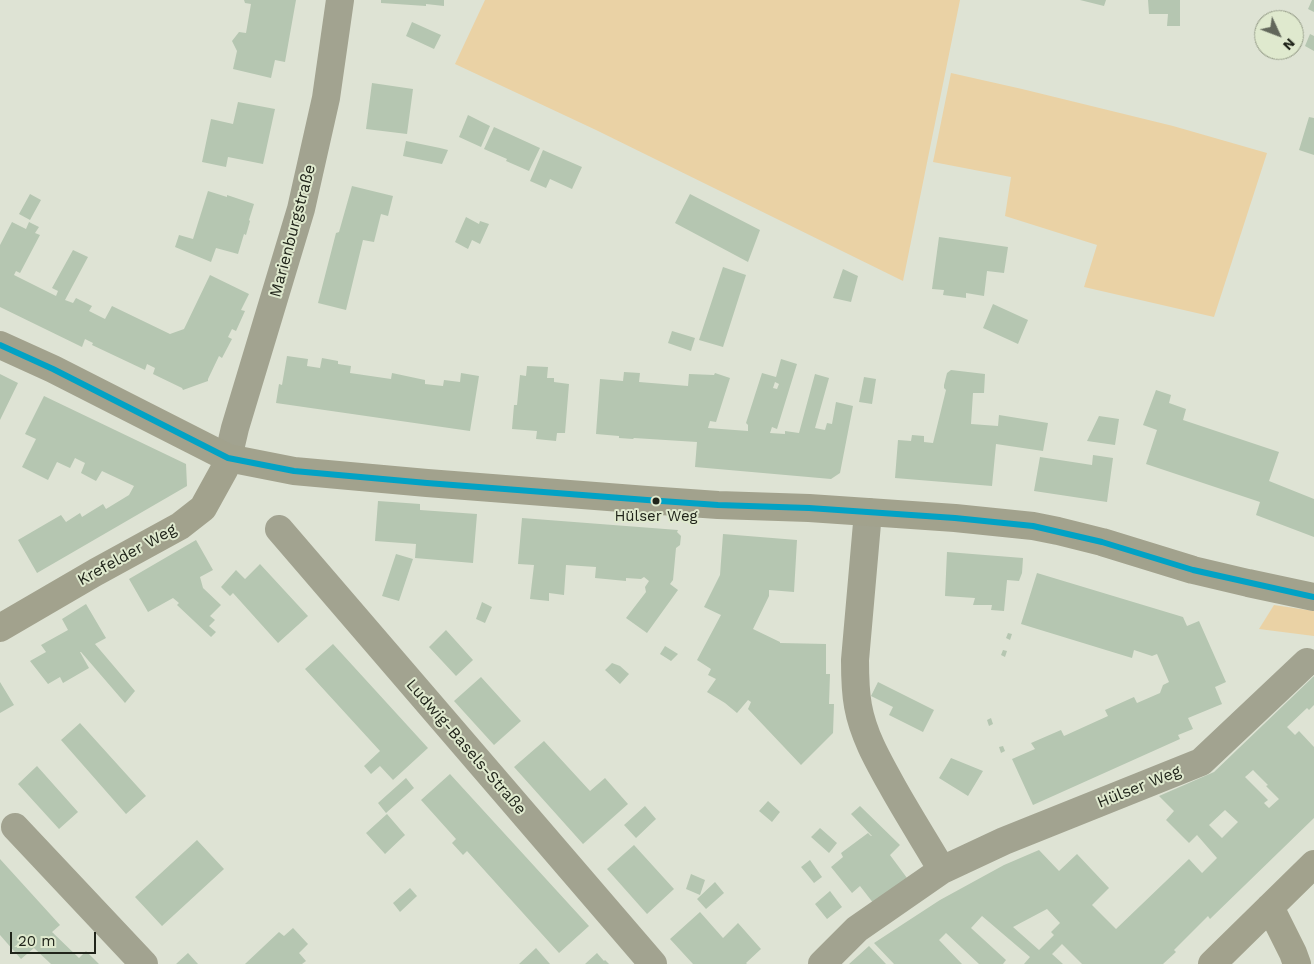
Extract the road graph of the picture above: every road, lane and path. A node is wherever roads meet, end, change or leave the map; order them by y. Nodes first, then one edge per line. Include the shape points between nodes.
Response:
1 (340, 0) edge
2 (0, 345) edge
3 (228, 458) junction
4 (868, 512) junction
5 (279, 529) dead end
6 (1314, 596) edge
7 (0, 628) edge
8 (1308, 662) dead end
9 (15, 827) dead end
10 (1314, 864) edge
11 (942, 870) junction
12 (1270, 907) junction
13 (144, 964) edge
14 (653, 964) edge
15 (822, 964) edge
16 (1212, 964) edge
17 (1296, 964) edge

1 - 3 street, Marienburgstraße via 326,98 301,208
2 - 3 main road
3 - 4 main road via 294,471 427,483 718,505
3 - 7 main road, Krefelder Weg via 203,508 180,526
4 - 6 main road via 1050,529 1248,584
4 - 11 street via 855,660 858,707 877,759
5 - 14 street, Ludwig-Basels-Straße
8 - 11 street, Hülser Weg via 1201,762 1004,841
9 - 13 street
10 - 12 main road
11 - 15 street, Hülser Weg via 857,930
12 - 16 main road
12 - 17 main road

